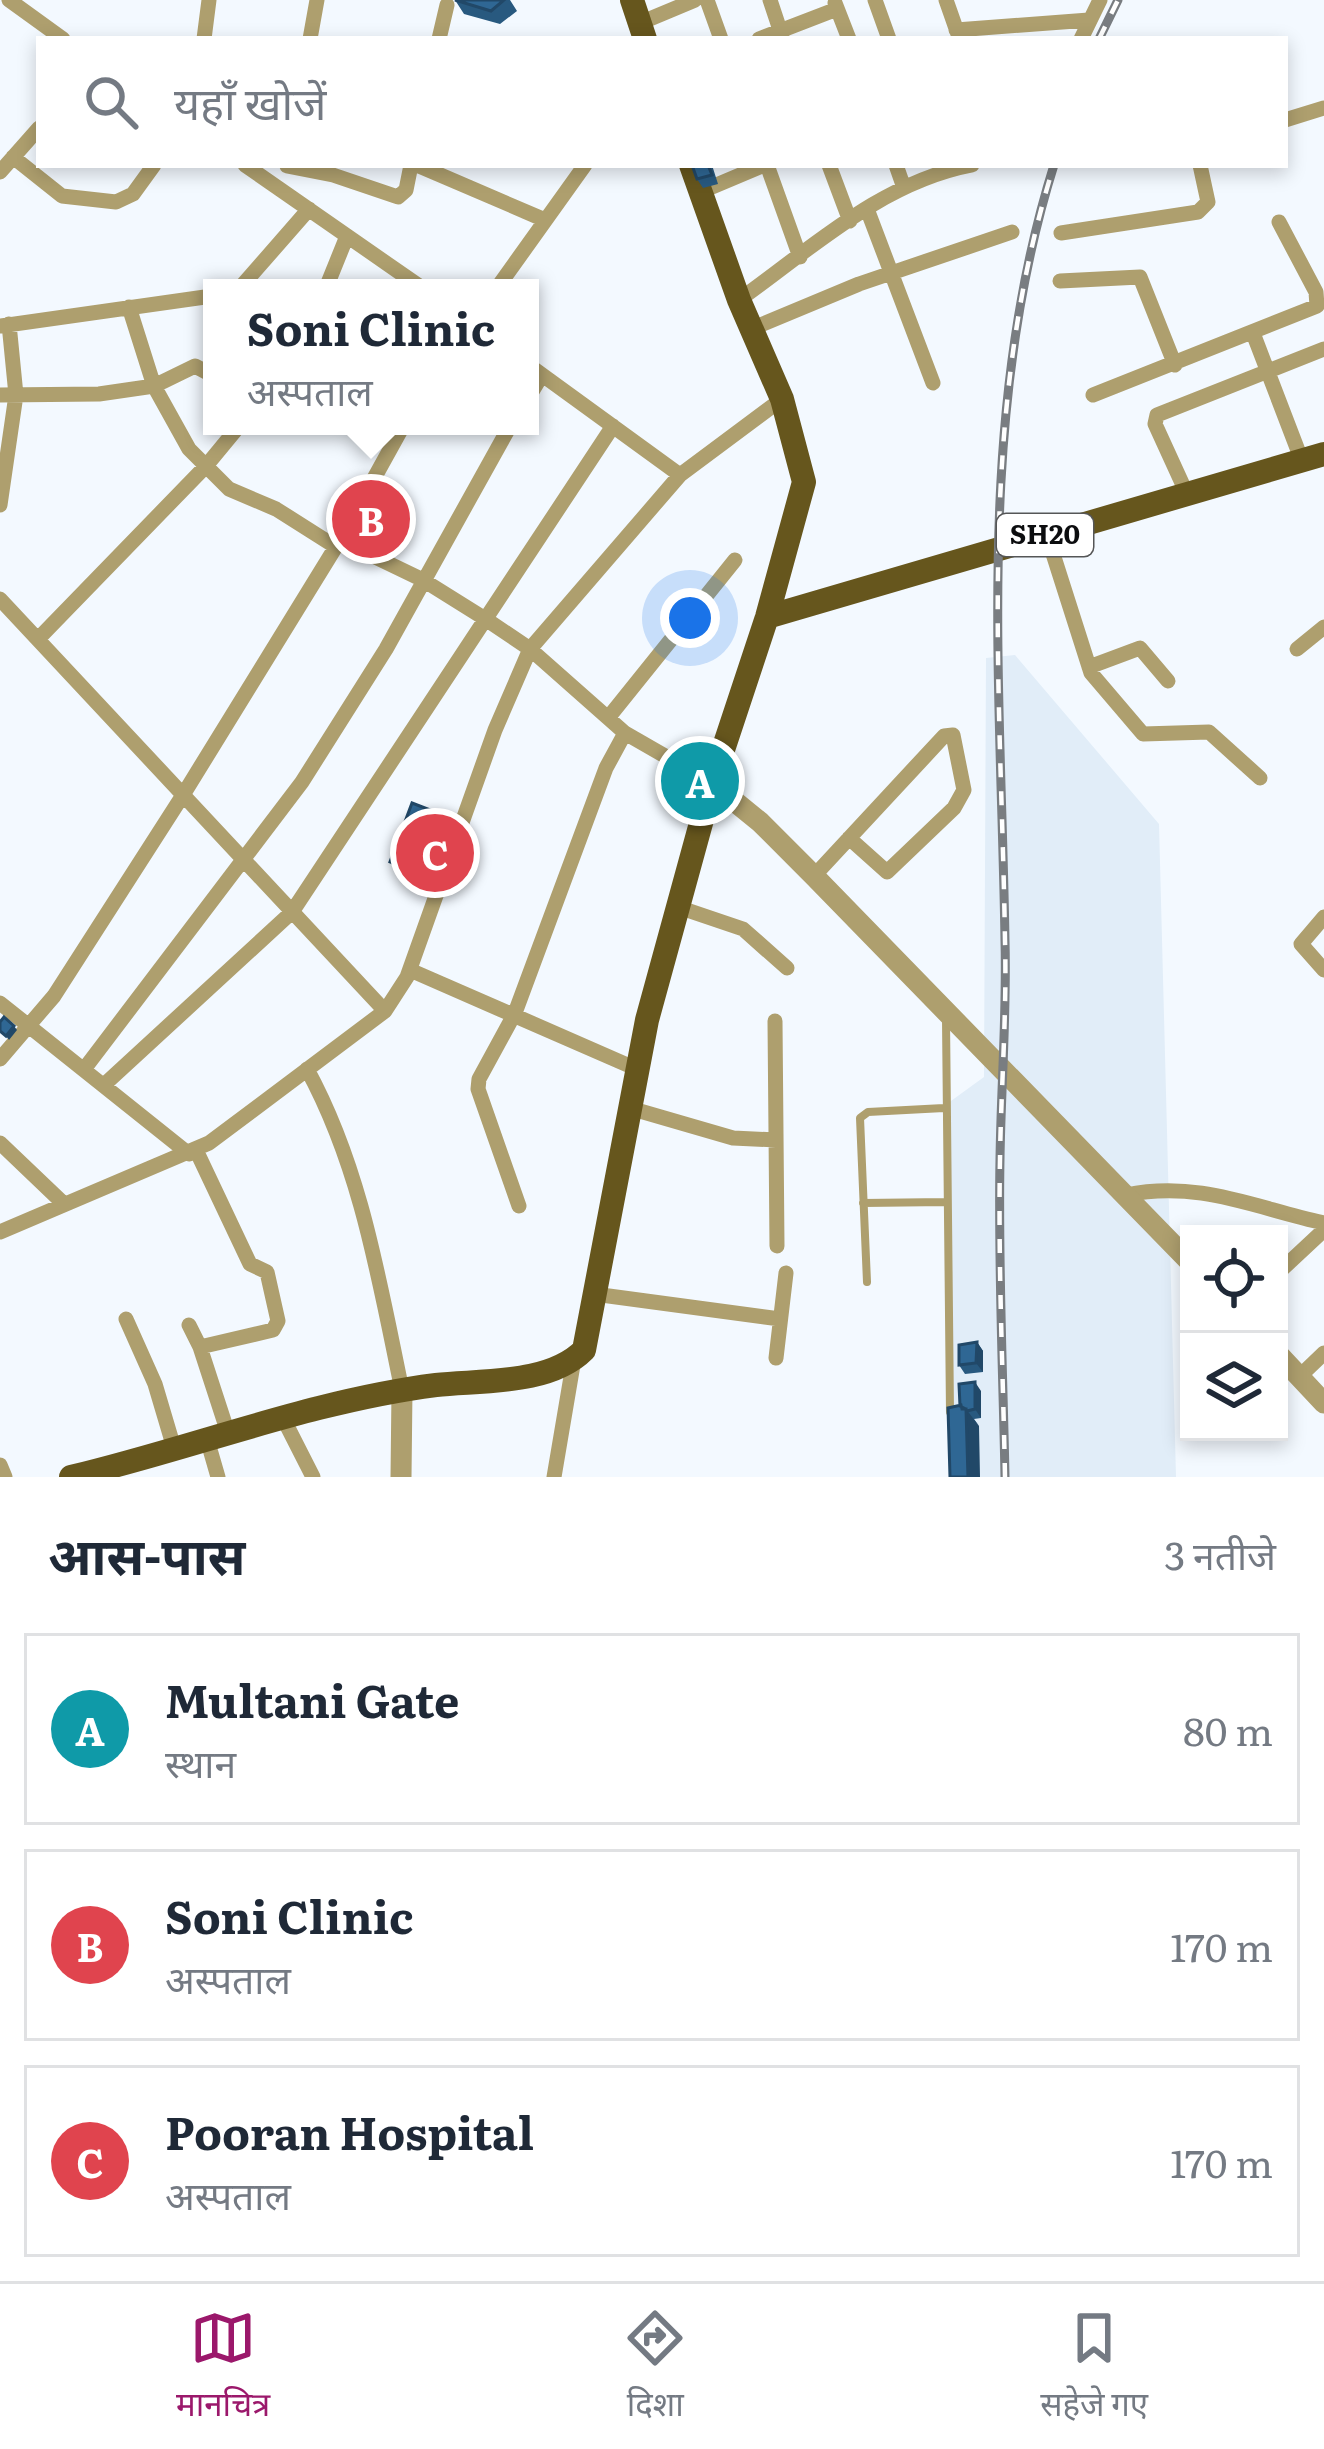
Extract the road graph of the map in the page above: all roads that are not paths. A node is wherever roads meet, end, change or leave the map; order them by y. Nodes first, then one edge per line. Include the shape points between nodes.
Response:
1 (209, 0) edge
2 (316, 0) edge
3 (695, 0) edge
4 (707, 0) edge
5 (770, 0) edge
6 (874, 0) edge
7 (946, 0) edge
8 (1100, 0) edge
9 (4, 1) edge
10 (447, 4) dead end
11 (836, 4) edge
12 (1089, 20) junction
13 (639, 21) edge
14 (958, 34) edge
15 (781, 35) edge
16 (58, 36) edge
17 (204, 36) edge
18 (310, 36) edge
19 (440, 36) edge
20 (720, 36) edge
21 (848, 36) edge
22 (888, 36) edge
23 (1082, 36) edge
24 (1324, 109) edge
25 (1288, 119) edge
26 (36, 131) edge
27 (13, 157) junction
28 (152, 168) edge
29 (249, 168) edge
30 (286, 168) edge
31 (297, 168) edge
32 (413, 168) edge
33 (421, 168) edge
34 (583, 168) edge
35 (692, 168) edge
36 (758, 168) edge
37 (766, 168) edge
38 (830, 168) edge
39 (897, 168) edge
40 (937, 168) edge
41 (1201, 168) edge
42 (0, 172) edge
43 (903, 184) junction
44 (281, 190) junction
45 (700, 192) junction
46 (309, 209) junction
47 (867, 209) junction
48 (545, 220) junction
49 (850, 221) junction
50 (1279, 222) dead end
51 (1012, 232) dead end
52 (1061, 233) dead end
53 (347, 236) junction
54 (800, 257) junction
55 (892, 273) junction
56 (248, 279) edge
57 (330, 279) edge
58 (409, 279) edge
59 (503, 279) edge
60 (1060, 281) dead end
61 (203, 297) edge
62 (739, 300) junction
63 (129, 308) junction
64 (5, 325) edge
65 (751, 329) junction
66 (1253, 333) junction
67 (1324, 350) edge
68 (1175, 365) junction
69 (203, 370) edge
70 (539, 373) edge
71 (1269, 373) junction
72 (932, 383) dead end
73 (154, 386) junction
74 (8, 395) edge
75 (1093, 395) dead end
76 (782, 399) junction
77 (613, 426) junction
78 (232, 435) edge
79 (398, 435) edge
80 (506, 435) edge
81 (1313, 457) edge
82 (206, 466) junction
83 (680, 475) junction
84 (1187, 494) junction
85 (0, 506) edge
86 (1047, 535) junction
87 (338, 543) junction
88 (735, 560) dead end
89 (423, 580) junction
90 (2, 605) edge
91 (767, 617) junction
92 (487, 620) junction
93 (1324, 627) edge
94 (39, 638) junction
95 (530, 649) junction
96 (1297, 649) dead end
97 (1089, 667) junction
98 (1168, 680) dead end
99 (608, 718) junction
100 (625, 733) junction
101 (1260, 778) dead end
102 (712, 783) junction
103 (183, 795) junction
104 (849, 838) junction
105 (244, 861) junction
106 (814, 876) junction
107 (678, 907) junction
108 (292, 912) junction
109 (1324, 917) edge
110 (787, 968) dead end
111 (410, 970) junction
112 (1324, 970) edge
113 (0, 1003) edge
114 (385, 1011) junction
115 (946, 1012) junction
116 (513, 1017) junction
117 (775, 1021) dead end
118 (32, 1026) junction
119 (0, 1059) edge
120 (85, 1068) junction
121 (308, 1069) junction
122 (639, 1070) junction
123 (105, 1084) junction
124 (944, 1108) junction
125 (633, 1109) junction
126 (776, 1140) junction
127 (0, 1143) edge
128 (192, 1152) junction
129 (1126, 1195) junction
130 (946, 1202) junction
131 (863, 1203) junction
132 (64, 1204) junction
133 (519, 1206) dead end
134 (0, 1232) edge
135 (1323, 1232) edge
136 (777, 1246) dead end
137 (1180, 1252) edge
138 (1288, 1264) edge
139 (786, 1273) dead end
140 (867, 1282) dead end
141 (594, 1294) junction
142 (127, 1319) dead end
143 (780, 1319) junction
144 (189, 1325) dead end
145 (200, 1347) junction
146 (1324, 1353) edge
147 (776, 1358) dead end
148 (574, 1359) junction
149 (1288, 1365) edge
150 (1299, 1377) junction
151 (402, 1390) junction
152 (1324, 1402) edge
153 (284, 1418) junction
154 (951, 1431) edge
155 (218, 1436) junction
156 (174, 1448) junction
157 (0, 1465) edge
158 (128, 1469) edge
159 (5, 1477) edge
160 (71, 1477) edge
161 (218, 1477) edge
162 (314, 1477) edge
163 (401, 1477) edge
164 (554, 1477) edge

1 - 17 street
2 - 18 street
3 - 13 street
4 - 20 street
5 - 15 street
6 - 22 street
7 - 14 street
8 - 12 street
9 - 16 street
10 - 19 street
11 - 15 street
11 - 21 street
12 - 14 street
12 - 23 street
24 - 25 street
26 - 27 street
27 - 28 street via 62,196 116,202 134,194
27 - 42 street
29 - 44 street
30 - 44 street
31 - 32 street via 398,197
33 - 48 street
34 - 48 street
35 - 45 main road
36 - 45 street
37 - 54 street
38 - 49 street
39 - 43 street
40 - 43 street
41 - 52 street via 1208,202 1198,212
43 - 47 street
44 - 46 street
45 - 62 main road
46 - 53 street
46 - 56 street
47 - 49 street
47 - 55 street
48 - 59 street
49 - 54 street
50 - 66 street via 1319,301
51 - 55 street
53 - 57 street
53 - 58 street
54 - 62 street
55 - 65 street
55 - 72 street
60 - 68 street via 1141,277
61 - 63 street
62 - 65 main road
63 - 64 street
63 - 73 street
64 - 74 street
65 - 76 main road
66 - 68 street
66 - 71 street
67 - 71 street
68 - 75 street
69 - 73 street via 195,366
70 - 77 street
71 - 81 street
71 - 84 street via 1157,415
73 - 74 street
73 - 82 street
74 - 85 street
76 - 83 street
76 - 91 main road via 804,482
77 - 83 street
77 - 92 street
78 - 82 street
79 - 87 street
80 - 89 street
81 - 84 main road, SH20
82 - 87 street via 229,489
82 - 94 street
83 - 95 street
84 - 86 main road, SH20
86 - 91 main road, SH20
86 - 97 street
87 - 89 street
87 - 103 street
88 - 99 street
89 - 92 street
89 - 105 street via 302,782
90 - 94 street
91 - 102 main road
92 - 95 street
92 - 108 street
93 - 96 street
94 - 103 street
95 - 99 street
95 - 111 street
97 - 98 street via 1140,648
97 - 101 street via 1146,736 1209,732
99 - 100 street
100 - 102 street
100 - 116 street
102 - 106 street
102 - 107 main road
103 - 105 street
103 - 118 street
104 - 104 street via 944,736 953,735 963,794 938,824 887,872
104 - 106 street
105 - 108 street
105 - 120 street
106 - 115 street
107 - 110 street via 743,929
107 - 122 main road
108 - 114 street
108 - 123 street
109 - 112 street via 1301,944
111 - 114 street
111 - 116 street
113 - 118 street
114 - 121 street
115 - 124 lane
115 - 129 street
116 - 122 street
116 - 133 street via 478,1083
117 - 126 street
118 - 119 street
118 - 120 street
120 - 123 street
121 - 128 street
121 - 151 street via 353,1176
122 - 125 main road
123 - 128 street
124 - 130 lane
124 - 131 lane via 861,1116
125 - 126 street via 733,1138
125 - 141 main road
126 - 136 street
127 - 132 street
128 - 132 street
128 - 145 street via 250,1264 267,1272 278,1321 273,1330
129 - 135 street via 1222,1194
129 - 137 street
130 - 131 lane
130 - 154 lane
131 - 140 lane
132 - 134 street
135 - 138 street
139 - 143 street
141 - 143 street
141 - 148 main road via 584,1350
142 - 156 street
143 - 147 street
144 - 145 street
145 - 155 street
146 - 150 street
148 - 151 main road via 550,1372
148 - 164 street
149 - 150 street
150 - 152 street
151 - 153 main road
151 - 163 street
153 - 155 main road
153 - 162 street
155 - 156 main road
155 - 161 street
156 - 158 main road
157 - 159 street
158 - 160 main road

